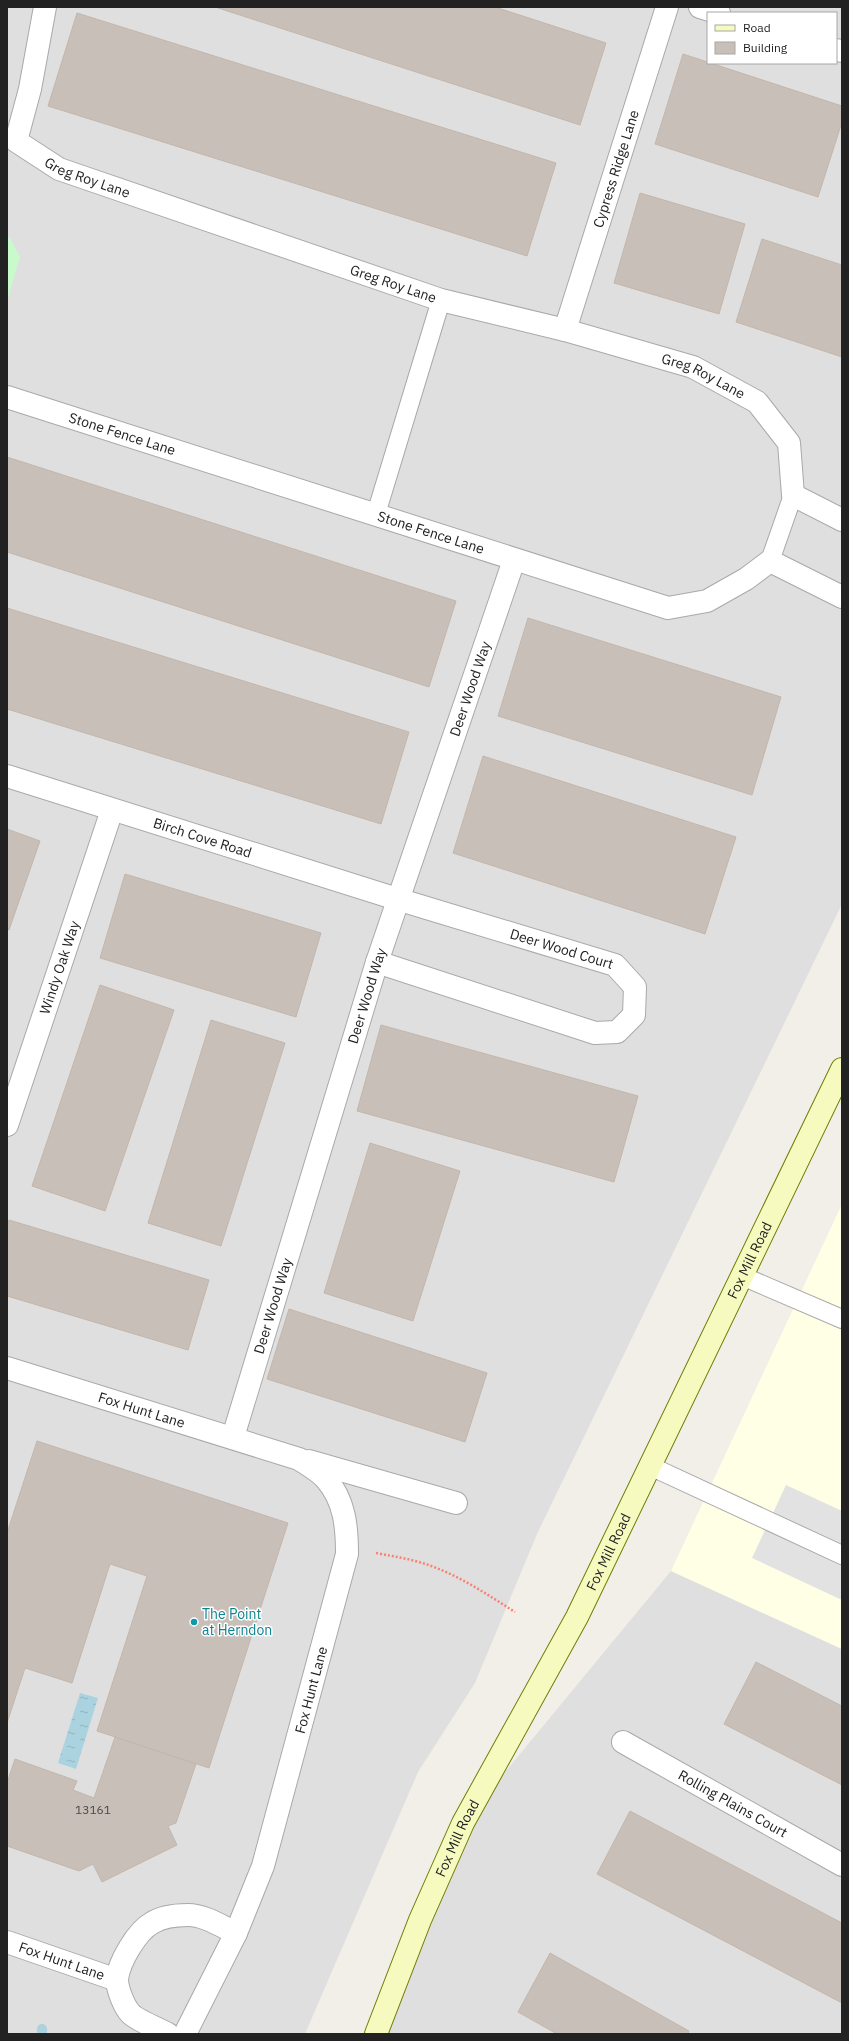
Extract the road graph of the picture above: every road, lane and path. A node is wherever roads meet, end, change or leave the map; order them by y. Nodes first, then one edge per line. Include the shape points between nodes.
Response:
1 (45, 7) edge
2 (667, 7) edge
3 (700, 7) edge
4 (716, 12) edge
5 (441, 300) junction
6 (565, 330) junction
7 (7, 397) edge
8 (793, 494) junction
9 (376, 514) junction
10 (842, 520) edge
11 (514, 560) junction
12 (770, 561) junction
13 (842, 597) edge
14 (7, 776) edge
15 (112, 810) junction
16 (397, 899) junction
17 (377, 962) junction
18 (842, 1069) edge
19 (7, 1125) edge
20 (742, 1276) junction
21 (842, 1319) edge
22 (7, 1368) edge
23 (233, 1437) junction
24 (299, 1459) junction
25 (650, 1466) junction
26 (456, 1503) dead end
27 (374, 1552) dead end
28 (842, 1555) edge
29 (515, 1612) dead end
30 (623, 1742) dead end
31 (842, 1866) edge
32 (236, 1933) junction
33 (7, 1942) edge
34 (117, 1980) junction
35 (168, 2034) edge
36 (185, 2034) edge
37 (376, 2034) edge

1 - 5 street, Greg Roy Lane via 30,89 16,141 59,170
2 - 6 street, Cypress Ridge Lane
3 - 4 street
5 - 6 street, Greg Roy Lane
5 - 9 lane
6 - 8 street, Greg Roy Lane via 693,367 757,402 789,443
7 - 9 street, Stone Fence Lane
8 - 10 street
8 - 12 lane
9 - 11 street, Stone Fence Lane
11 - 12 street, Stone Fence Lane via 668,608 707,601 746,580
11 - 16 street, Deer Wood Way
12 - 13 street
14 - 15 street, Birch Cove Road
15 - 16 street, Birch Cove Road
15 - 19 street, Windy Oak Way
16 - 17 street, Deer Wood Way
16 - 17 street, Deer Wood Court via 615,965 635,987 634,1015 617,1032 595,1033
17 - 23 street, Deer Wood Way
18 - 20 street, Fox Mill Road
20 - 21 lane
20 - 25 street, Fox Mill Road
22 - 23 street, Fox Hunt Lane
23 - 24 street, Fox Hunt Lane
24 - 26 street, Fox Hunt Lane
24 - 32 street, Fox Hunt Lane via 325,1479 339,1498 347,1525 348,1554 263,1866
25 - 28 lane
25 - 37 street, Fox Mill Road via 577,1617 463,1823 420,1920
27 - 29 path via 419,1562 447,1572
30 - 31 street, Rolling Plains Court
32 - 34 street, Fox Hunt Lane via 206,1918 188,1915 167,1917 151,1923 124,1956
32 - 36 street, Fox Hunt Lane
33 - 34 street, Fox Hunt Lane
34 - 35 street, Fox Hunt Lane via 121,1995 131,2014

